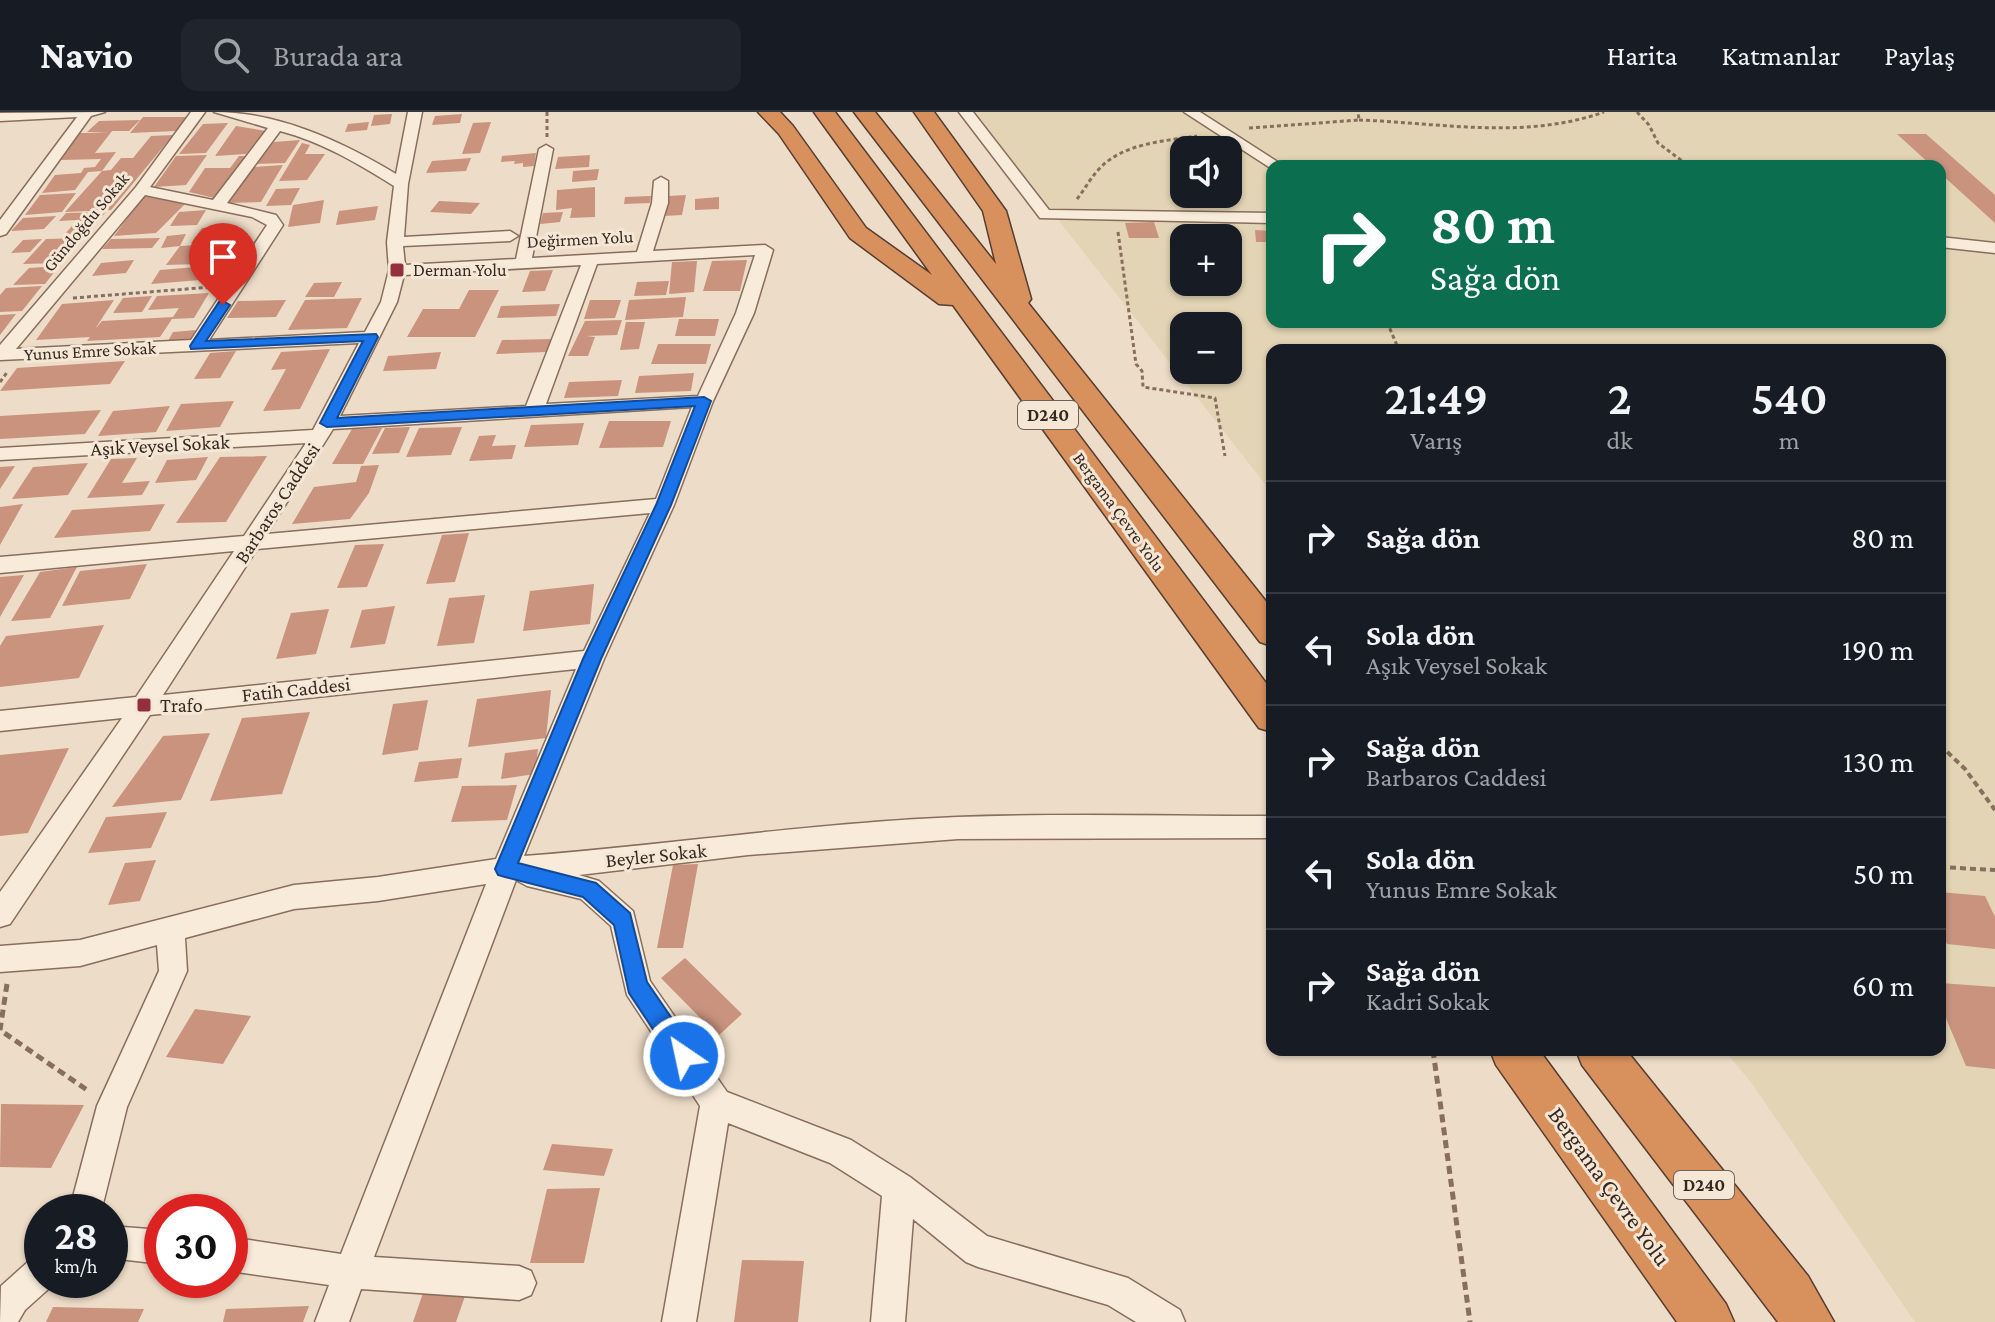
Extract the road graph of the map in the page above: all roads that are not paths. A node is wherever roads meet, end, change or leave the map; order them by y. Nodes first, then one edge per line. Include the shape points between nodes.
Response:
1 (100, 112) edge
2 (198, 112) edge
3 (221, 112) edge
4 (415, 112) edge
5 (768, 112) edge
6 (824, 112) edge
7 (864, 112) edge
8 (924, 112) edge
9 (966, 112) edge
10 (1191, 112) edge
11 (87, 113) edge
12 (0, 117) edge
13 (277, 126) junction
14 (546, 149) road end
15 (1268, 160) edge
16 (661, 181) dead end
17 (401, 184) junction
18 (141, 190) junction
19 (218, 204) junction
20 (1266, 218) edge
21 (0, 231) edge
22 (510, 236) dead end
23 (395, 242) junction
24 (1946, 243) edge
25 (1995, 248) edge
26 (644, 256) junction
27 (591, 259) junction
28 (523, 263) junction
29 (397, 270) junction
30 (1023, 316) junction
31 (979, 322) junction
32 (372, 337) junction
33 (196, 346) junction
34 (0, 355) edge
35 (704, 401) junction
36 (533, 413) junction
37 (324, 429) junction
38 (0, 454) edge
39 (664, 505) junction
40 (251, 543) junction
41 (0, 565) edge
42 (1266, 625) edge
43 (592, 659) junction
44 (144, 705) junction
45 (1266, 710) edge
46 (0, 721) edge
47 (1266, 827) edge
48 (505, 869) junction
49 (0, 915) edge
50 (170, 927) junction
51 (6, 959) edge
52 (1516, 1056) edge
53 (1603, 1056) edge
54 (716, 1103) junction
55 (899, 1188) junction
56 (90, 1194) edge
57 (248, 1257) edge
58 (351, 1272) junction
59 (519, 1283) dead end
60 (24, 1288) edge
61 (0, 1321) edge
62 (332, 1322) edge
63 (679, 1322) edge
64 (888, 1322) edge
65 (1168, 1322) edge
66 (1708, 1322) edge
67 (1808, 1322) edge

1 - 11 street
2 - 18 street, Gündoğdu Sokak
3 - 13 street
4 - 17 street, Barbaros Caddesi
5 - 31 highway via 858,233
6 - 31 highway, Bergama Çevre Yolu / D240
7 - 30 highway, D240
8 - 30 highway via 994,211
9 - 20 street via 1045,215
10 - 15 street
11 - 12 street
11 - 21 street
13 - 17 street via 310,135
13 - 19 street
14 - 28 street
16 - 26 street
17 - 23 street, Barbaros Caddesi
18 - 19 street
18 - 34 street, Gündoğdu Sokak
19 - 33 street via 271,218 275,225
22 - 23 street
23 - 29 street, Barbaros Caddesi
24 - 25 street
26 - 27 street, Değirmen Yolu
26 - 35 street, Değirmen Yolu via 765,250 745,313
27 - 28 street, Değirmen Yolu
27 - 36 street
28 - 29 street, Değirmen Yolu
29 - 32 street, Barbaros Caddesi
30 - 42 highway, D240
31 - 45 highway, Bergama Çevre Yolu / D240
32 - 33 street, Yunus Emre Sokak
32 - 37 street, Barbaros Caddesi
33 - 34 street, Yunus Emre Sokak
35 - 36 street, Aşık Veysel Sokak
35 - 39 street
36 - 37 street, Aşık Veysel Sokak
37 - 38 street, Aşık Veysel Sokak
37 - 40 street, Barbaros Caddesi
39 - 40 street
39 - 43 street
40 - 41 street
40 - 44 street, Barbaros Caddesi
43 - 44 street, Fatih Caddesi
43 - 48 street
44 - 46 street, Fatih Caddesi
44 - 49 street, Barbaros Caddesi
47 - 48 street, Beyler Sokak via 958,828
48 - 50 street, Beyler Sokak via 294,897
48 - 54 street via 589,889 623,920 637,986
48 - 58 street
50 - 51 street, Beyler Sokak via 80,953
50 - 56 street via 173,971 112,1106
52 - 66 highway, Bergama Çevre Yolu
53 - 67 highway, D240
54 - 55 street via 840,1151
54 - 63 street
55 - 64 street
55 - 65 street via 978,1250 1116,1290
57 - 58 street
58 - 59 street
58 - 62 street
60 - 61 street

